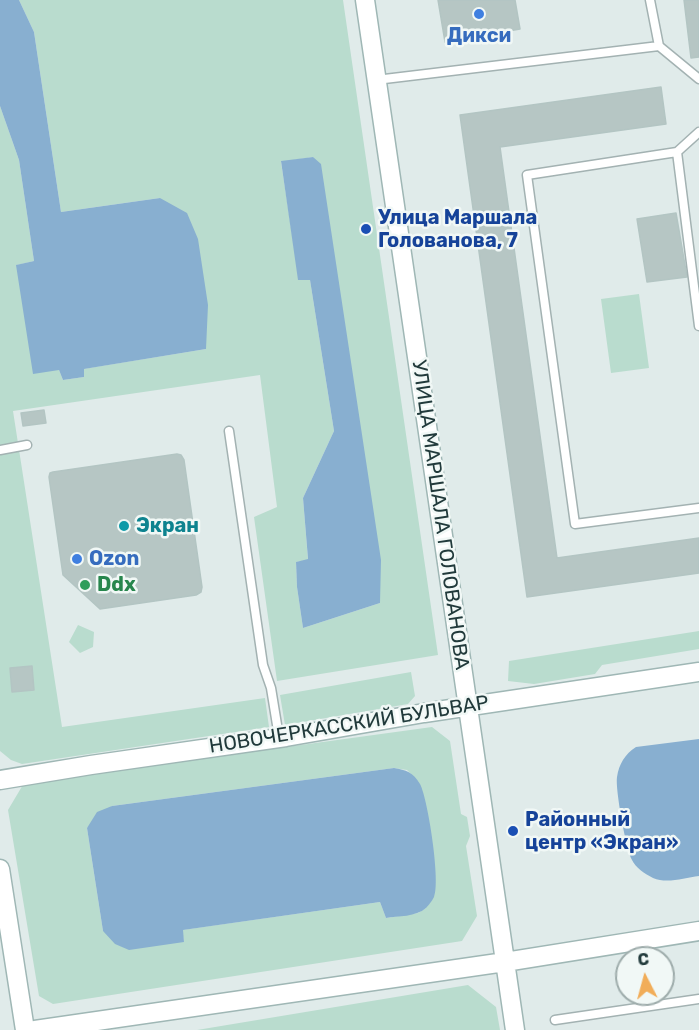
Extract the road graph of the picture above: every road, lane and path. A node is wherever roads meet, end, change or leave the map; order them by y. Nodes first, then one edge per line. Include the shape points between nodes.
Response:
1 (364, 0) edge
2 (650, 0) edge
3 (658, 46) junction
4 (699, 79) edge
5 (376, 80) junction
6 (699, 132) edge
7 (677, 152) junction
8 (699, 326) edge
9 (229, 431) dead end
10 (27, 445) dead end
11 (0, 450) edge
12 (699, 508) edge
13 (699, 672) edge
14 (468, 706) junction
15 (279, 737) junction
16 (0, 780) edge
17 (0, 868) edge
18 (699, 931) edge
19 (505, 962) junction
20 (699, 999) edge
21 (555, 1020) dead end
22 (26, 1030) edge
23 (35, 1030) edge
24 (515, 1030) edge

1 - 5 street, УЛИЦА МАРШАЛА ГОЛОВАНОВА
2 - 3 lane
3 - 4 lane
3 - 5 lane
5 - 14 street, УЛИЦА МАРШАЛА ГОЛОВАНОВА
6 - 7 lane
7 - 8 lane
7 - 12 lane via 527,175 575,524
9 - 15 lane via 263,665
10 - 11 lane
13 - 14 street, НОВОЧЕРКАССКИЙ БУЛЬВАР
14 - 15 street, НОВОЧЕРКАССКИЙ БУЛЬВАР
14 - 19 street, УЛИЦА МАРШАЛА ГОЛОВАНОВА
15 - 16 street, НОВОЧЕРКАССКИЙ БУЛЬВАР
17 - 22 street
18 - 19 street
19 - 23 street
19 - 24 street, УЛИЦА МАРШАЛА ГОЛОВАНОВА
20 - 21 lane

